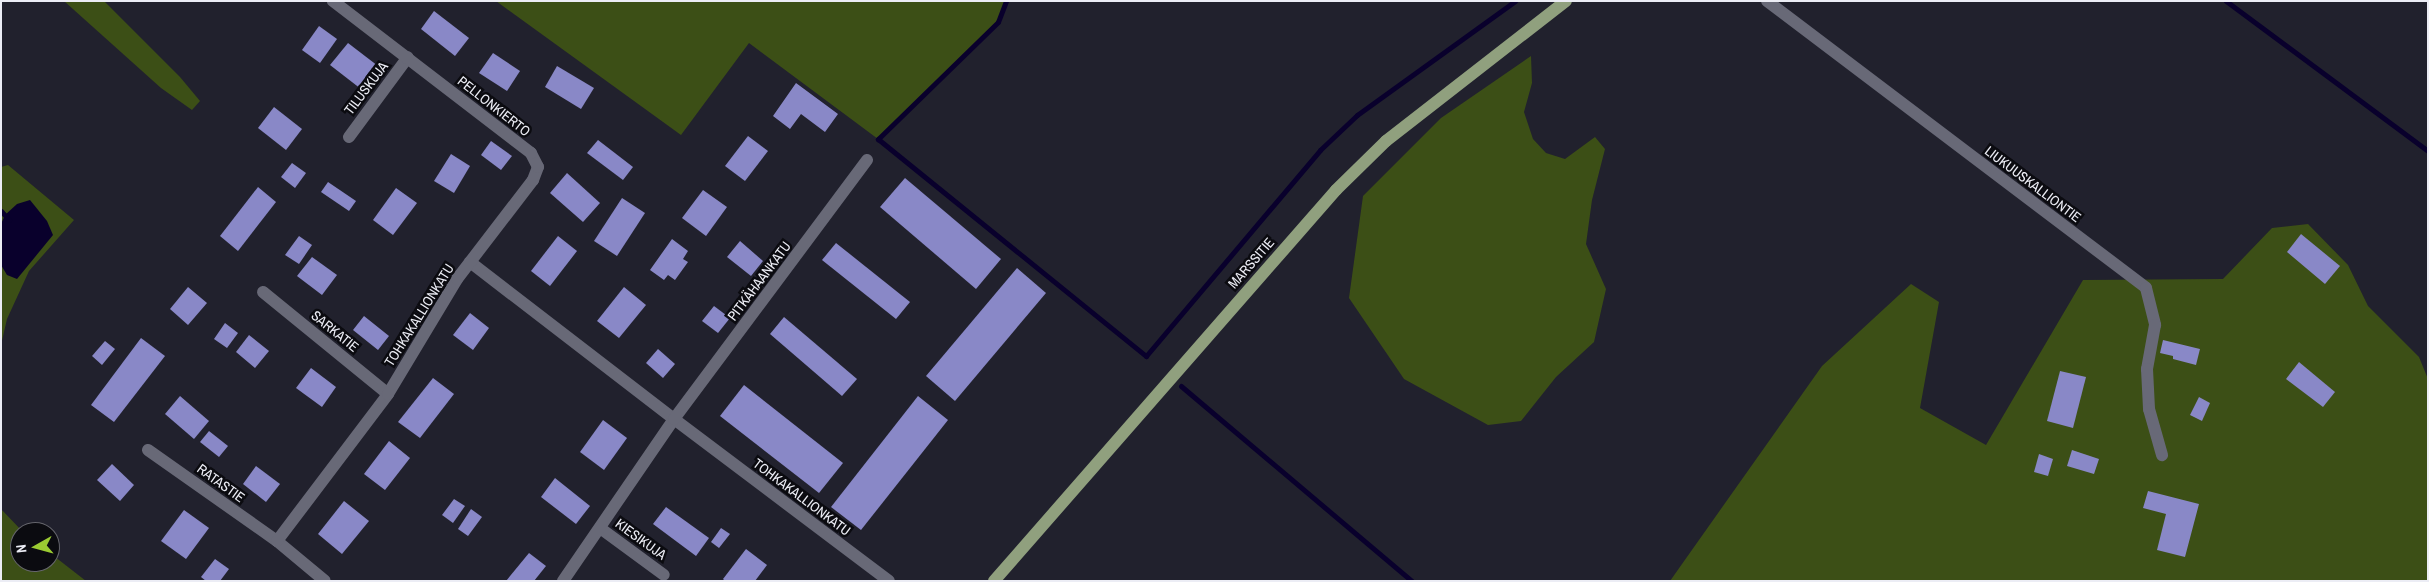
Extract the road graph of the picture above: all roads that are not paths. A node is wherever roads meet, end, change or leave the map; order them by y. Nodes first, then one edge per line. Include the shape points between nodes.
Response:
1 (333, 1) edge
2 (1566, 1) edge
3 (1767, 1) edge
4 (408, 57) junction
5 (348, 137) dead end
6 (867, 160) dead end
7 (470, 262) junction
8 (263, 292) dead end
9 (388, 394) junction
10 (674, 419) junction
11 (148, 450) dead end
12 (2162, 454) dead end
13 (600, 528) junction
14 (277, 541) junction
15 (664, 574) dead end
16 (325, 581) edge
17 (563, 581) edge
18 (889, 581) edge
19 (994, 581) edge

1 - 4 street, PELLONKIERTO
2 - 19 main road, MARSSITIE via 1386,141 1336,190
3 - 12 street, LIUKUUSKALLIONTIE via 2146,288 2155,325 2148,369 2149,409
4 - 5 street, TILUSKUJA
4 - 7 street, PELLONKIERTO via 531,154 538,167 533,180
6 - 10 street, PITKÄHAANKATU
7 - 9 street, TOHKAKALLIONKATU
7 - 10 street, TOHKAKALLIONKATU
8 - 9 street, SARKATIE
9 - 14 street, TOHKAKALLIONKATU
10 - 13 street
10 - 18 street, TOHKAKALLIONKATU
11 - 14 street, RATASTIE
13 - 15 street, KIESIKUJA
13 - 17 street
14 - 16 street

